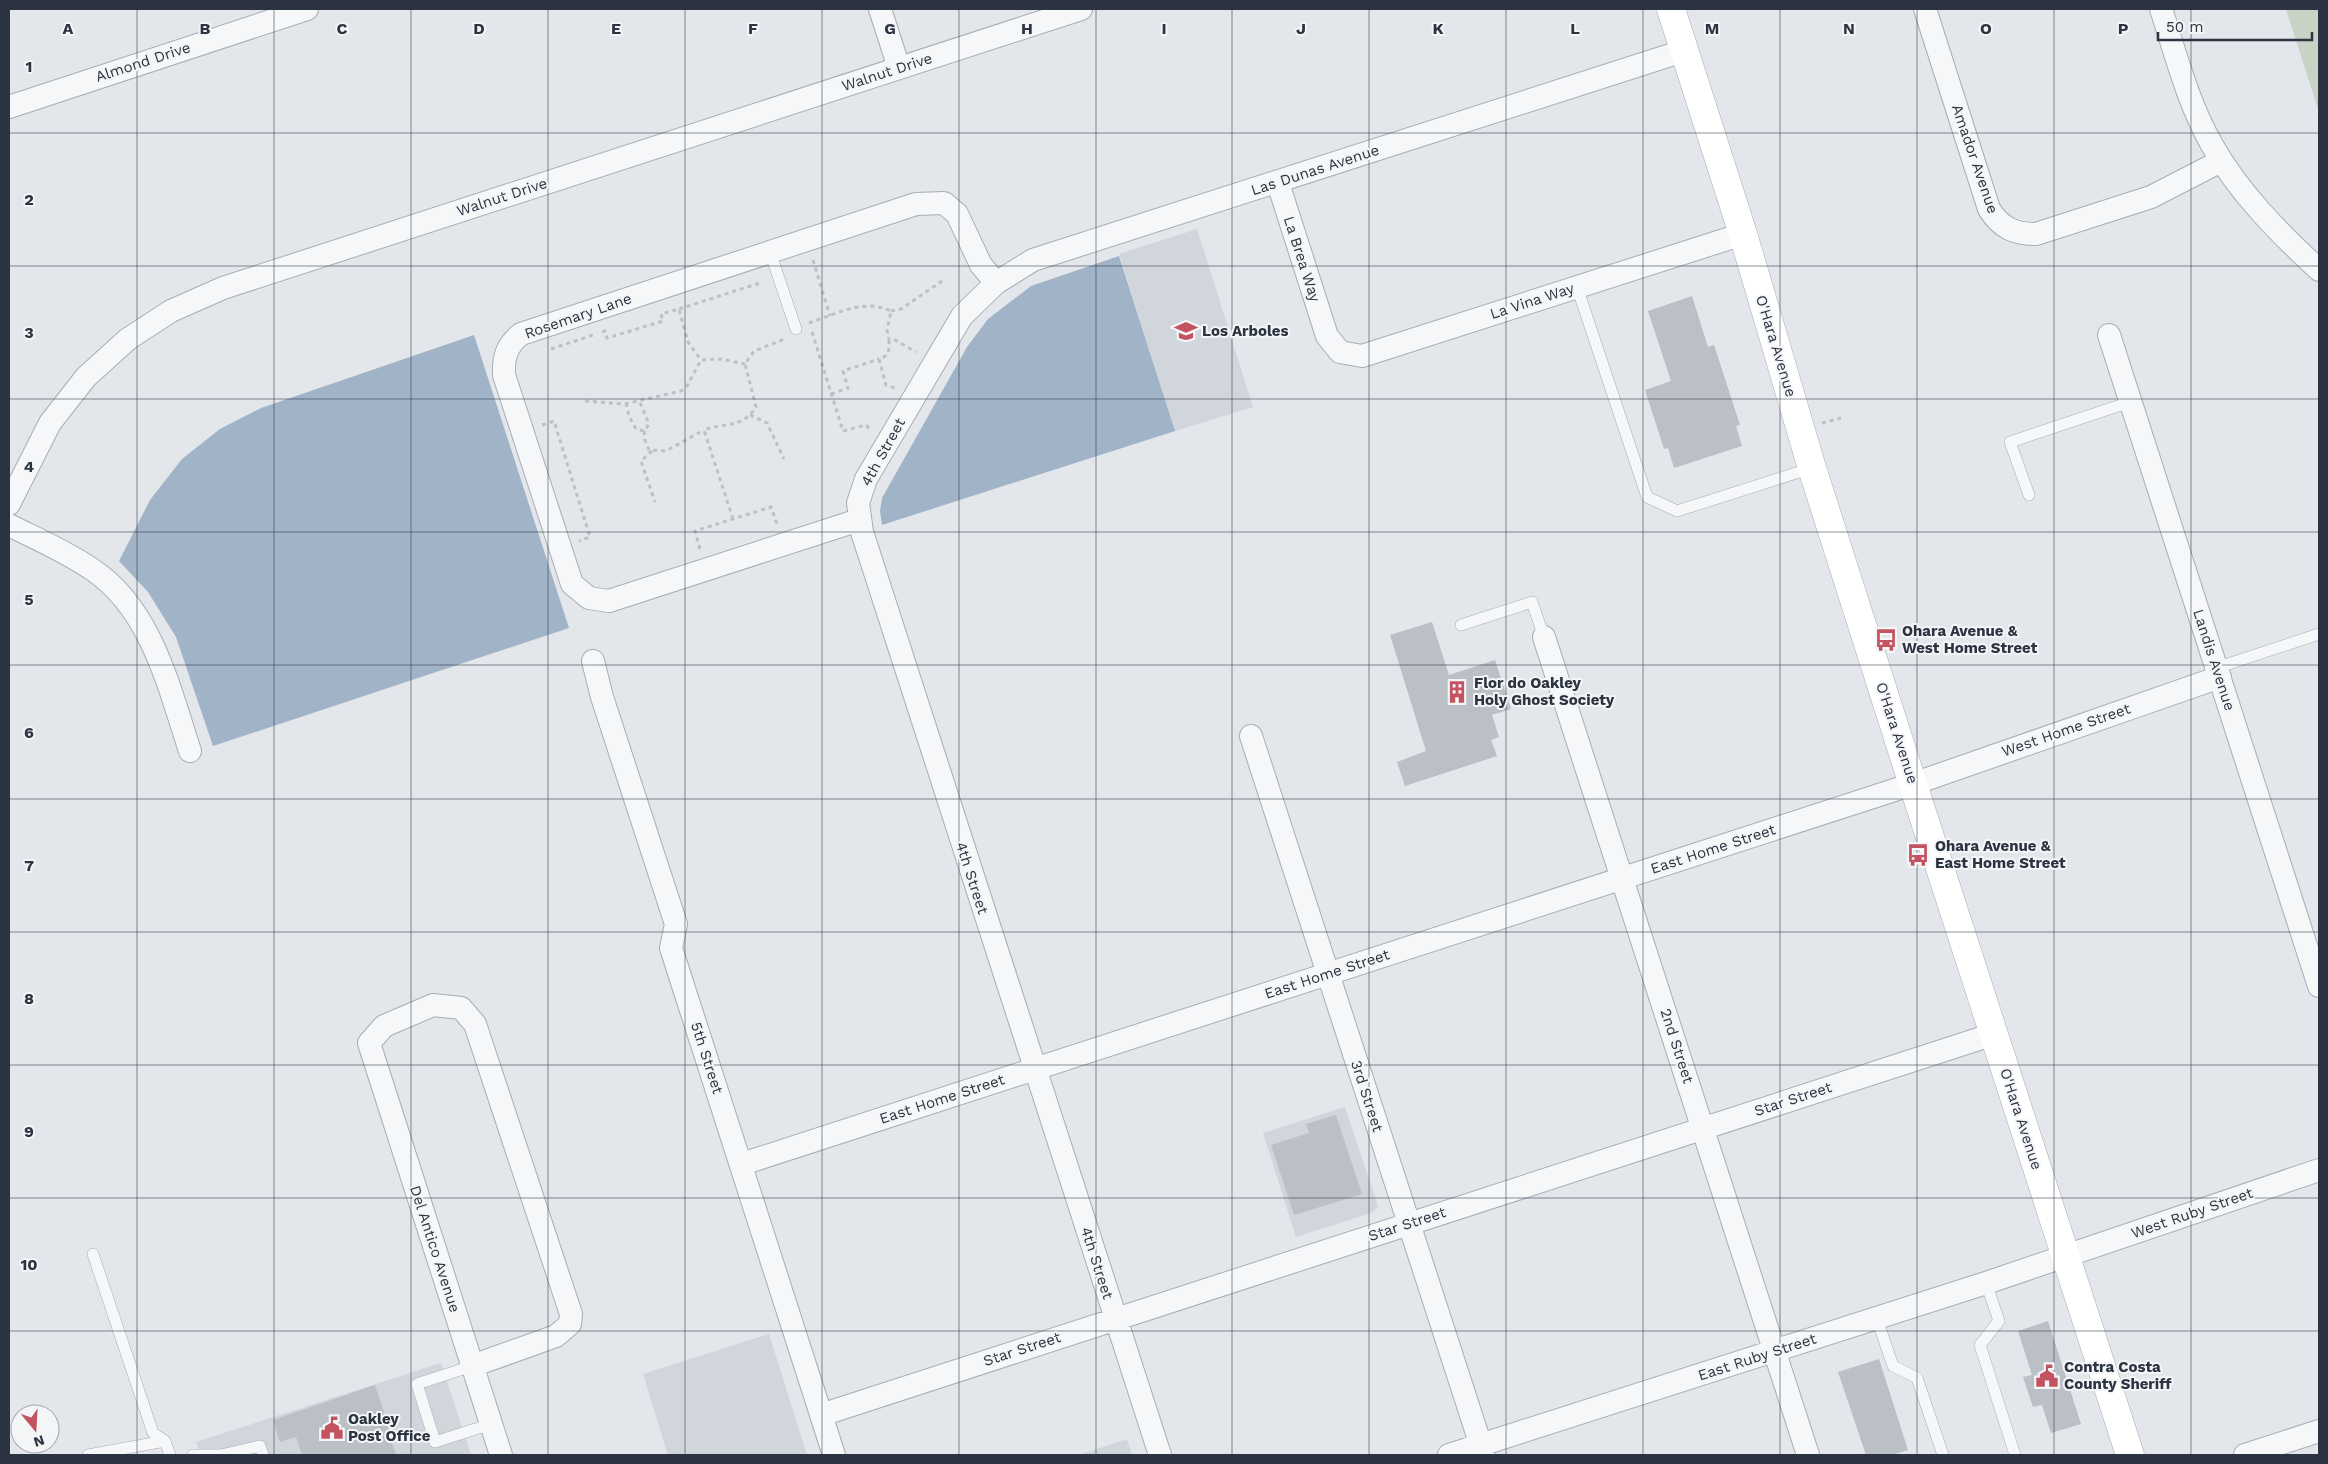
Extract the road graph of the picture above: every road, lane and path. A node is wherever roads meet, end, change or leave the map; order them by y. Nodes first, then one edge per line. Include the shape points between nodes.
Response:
1 (307, 9) edge
2 (880, 9) edge
3 (1081, 9) edge
4 (1671, 9) edge
5 (1924, 9) edge
6 (2161, 9) edge
7 (1683, 51) junction
8 (899, 68) junction
9 (9, 107) edge
10 (2221, 161) junction
11 (1278, 183) junction
12 (1743, 234) junction
13 (770, 252) junction
14 (811, 256) dead end
15 (2319, 270) edge
16 (770, 280) dead end
17 (942, 281) dead end
18 (996, 283) junction
19 (1577, 287) junction
20 (678, 309) junction
21 (891, 311) junction
22 (830, 316) junction
23 (962, 316) joint
24 (812, 331) junction
25 (797, 333) junction
26 (2108, 335) dead end
27 (1327, 336) joint
28 (889, 340) junction
29 (551, 349) dead end
30 (917, 352) dead end
31 (879, 359) junction
32 (701, 360) junction
33 (745, 364) junction
34 (895, 388) dead end
35 (832, 394) junction
36 (639, 400) junction
37 (584, 401) dead end
38 (2130, 402) junction
39 (626, 403) junction
40 (750, 415) junction
41 (1841, 418) dead end
42 (1821, 426) dead end
43 (704, 430) junction
44 (870, 430) dead end
45 (522, 431) junction
46 (644, 431) junction
47 (653, 450) junction
48 (784, 459) dead end
49 (1812, 468) junction
50 (2029, 495) dead end
51 (655, 502) dead end
52 (9, 504) edge
53 (733, 519) junction
54 (859, 520) junction
55 (9, 525) edge
56 (782, 526) dead end
57 (560, 547) junction
58 (696, 554) dead end
59 (1461, 625) dead end
60 (2319, 634) edge
61 (1544, 637) joint
62 (593, 661) dead end
63 (2218, 672) junction
64 (1251, 736) dead end
65 (190, 751) dead end
66 (1913, 784) junction
67 (1622, 878) junction
68 (1328, 974) junction
69 (2319, 986) edge
70 (1994, 1034) junction
71 (1034, 1069) junction
72 (1703, 1128) junction
73 (742, 1164) junction
74 (2319, 1170) edge
75 (1408, 1223) junction
76 (94, 1254) dead end
77 (2065, 1256) junction
78 (1986, 1284) junction
79 (1115, 1318) junction
80 (1877, 1319) junction
81 (1774, 1352) junction
82 (472, 1366) junction
83 (821, 1415) junction
84 (491, 1424) junction
85 (2319, 1431) edge
86 (165, 1441) junction
87 (1482, 1450) edge
88 (88, 1455) edge
89 (170, 1455) edge
90 (193, 1455) edge
91 (263, 1455) edge
92 (501, 1455) edge
93 (834, 1455) edge
94 (1160, 1455) edge
95 (1449, 1455) edge
96 (1808, 1455) edge
97 (1943, 1455) edge
98 (2015, 1455) edge
99 (2130, 1455) edge
100 (2245, 1455) edge

1 - 9 street, Almond Drive
2 - 8 street
3 - 8 street, Walnut Drive
4 - 7 main road, O'Hara Avenue
5 - 10 street, Amador Avenue via 1989,208 2007,229 2020,234 2036,234 2152,197
6 - 10 street via 2189,95
7 - 11 street, Las Dunas Avenue
7 - 12 main road, O'Hara Avenue
8 - 52 street, Walnut Drive via 223,288 171,311 128,339 86,378 50,423
10 - 15 street via 2271,225
11 - 18 street, Las Dunas Avenue via 1033,260
11 - 27 street, La Brea Way
12 - 19 street, La Vina Way
12 - 49 main road, O'Hara Avenue
13 - 18 street, Rosemary Lane via 916,204 944,203 957,214 981,265
13 - 25 lane
13 - 45 street, Rosemary Lane via 521,334 510,342 503,361 504,375
14 - 22 path
16 - 20 path
17 - 21 path via 901,309
18 - 23 street, Las Dunas Avenue
19 - 27 street, La Vina Way via 1362,356 1340,352
19 - 49 lane via 1648,497 1677,511
20 - 29 path via 661,314 663,321 607,338 605,331
20 - 32 path via 688,342
21 - 22 path via 870,304
21 - 28 path via 887,330
22 - 24 path via 809,323
23 - 54 street, 4th Street via 866,479 858,503
24 - 25 path
24 - 35 path
25 - 33 path via 754,351
26 - 38 street, Landis Avenue
28 - 30 path via 896,340
28 - 31 path via 886,357
31 - 34 path via 886,385
31 - 35 path via 843,371 848,388
32 - 33 path via 721,359
32 - 36 path via 681,391
33 - 40 path via 756,407
35 - 44 path via 843,431 861,425
36 - 39 path
36 - 46 path via 649,424
37 - 39 path
38 - 50 lane via 2010,442
38 - 63 street, Landis Avenue
39 - 46 path via 636,429
40 - 43 path via 742,422
40 - 48 path via 767,423
41 - 42 path via 1821,423
43 - 47 path via 666,451
43 - 53 path
45 - 57 street, Rosemary Lane
45 - 57 path via 554,421 590,537
46 - 47 path via 649,450
47 - 51 path via 641,461
49 - 66 main road, O'Hara Avenue
53 - 56 path via 771,507 777,524
53 - 58 path via 695,531 700,550
54 - 57 street, Rosemary Lane via 609,601 589,598 572,584
54 - 71 street, 4th Street
55 - 65 street via 94,571 124,599 148,633
59 - 61 lane via 1532,602
60 - 63 lane
61 - 67 street, 2nd Street
62 - 73 street, 5th Street via 676,924 671,948
63 - 66 street, West Home Street
63 - 69 street, Landis Avenue
64 - 68 street, 3rd Street
66 - 67 street, East Home Street
66 - 70 main road, O'Hara Avenue
67 - 68 street, East Home Street
67 - 72 street, 2nd Street
68 - 71 street, East Home Street
68 - 75 street, 3rd Street
70 - 72 street, Star Street
70 - 77 main road, O'Hara Avenue
71 - 73 street, East Home Street
71 - 79 street, 4th Street
72 - 75 street, Star Street
72 - 81 street, 2nd Street
73 - 83 street, 5th Street
74 - 77 street, West Ruby Street
75 - 79 street, Star Street
75 - 87 street, 3rd Street
76 - 86 lane via 153,1433
77 - 78 street, East Ruby Street
77 - 99 main road, O'Hara Avenue
78 - 80 street, East Ruby Street
78 - 98 lane via 1998,1321 1980,1345
79 - 83 street, Star Street
79 - 94 street, 4th Street
80 - 81 street, East Ruby Street
80 - 97 lane via 1893,1366 1917,1378
81 - 87 street, East Ruby Street
81 - 96 street, 2nd Street
82 - 82 street, Del Antico Avenue via 368,1043 384,1026 433,1006 461,1008 475,1024 571,1314 570,1324 556,1336
82 - 84 street, Del Antico Avenue
82 - 84 lane via 417,1384 435,1442
83 - 93 street, 5th Street
84 - 92 street, Del Antico Avenue
85 - 100 street
86 - 88 lane
86 - 89 lane
87 - 95 street, East Ruby Street
90 - 91 lane via 221,1455 260,1446

